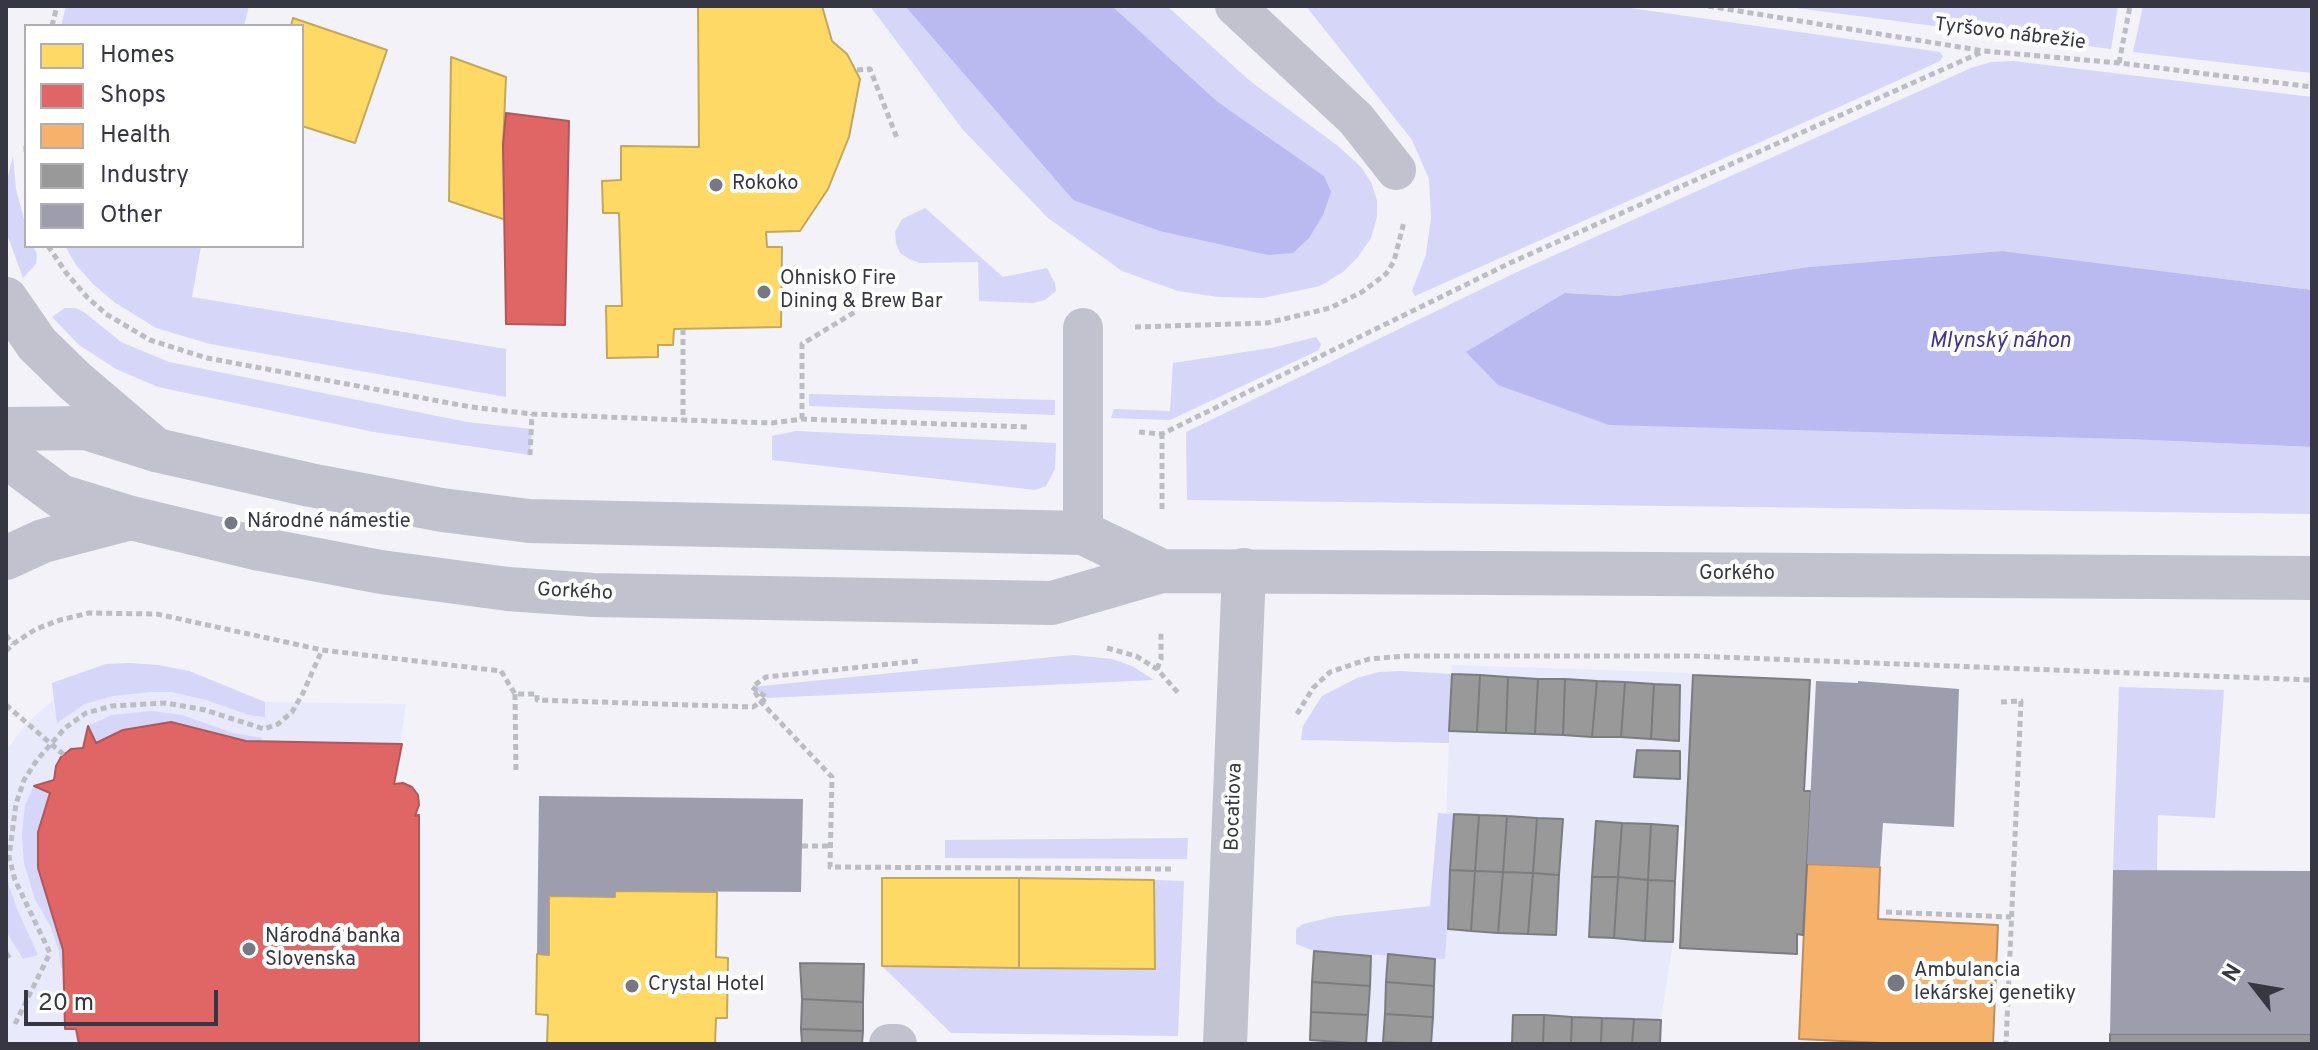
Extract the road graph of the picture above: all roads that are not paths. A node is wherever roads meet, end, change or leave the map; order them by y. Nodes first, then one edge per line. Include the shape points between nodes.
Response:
1 (1235, 6) edge
2 (1396, 170) road end
3 (6, 299) edge
4 (1083, 328) road end
5 (6, 429) edge
6 (156, 450) junction
7 (6, 456) edge
8 (131, 518) junction
9 (1083, 533) junction
10 (6, 558) edge
11 (1244, 570) junction
12 (1162, 571) junction
13 (2312, 578) edge
14 (889, 1044) edge
15 (897, 1044) edge
16 (1225, 1044) edge

1 - 2 lane via 1356,119
3 - 6 street via 37,344
4 - 9 lane
5 - 6 street, Gorkého via 86,428
6 - 9 street, Gorkého via 325,488 529,521
7 - 8 street, Gorkého via 60,496
8 - 10 street via 43,541
8 - 12 street, Gorkého via 381,572 593,595 1052,603
9 - 12 street, Gorkého
11 - 12 street, Gorkého
11 - 13 street, Gorkého
11 - 16 street, Bocatiova
14 - 15 lane

